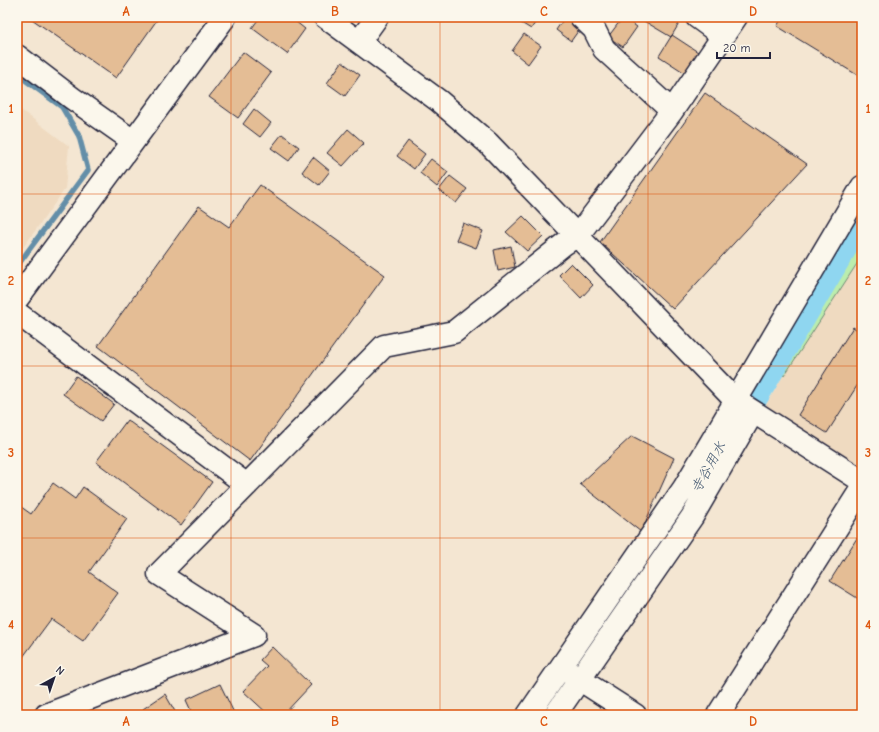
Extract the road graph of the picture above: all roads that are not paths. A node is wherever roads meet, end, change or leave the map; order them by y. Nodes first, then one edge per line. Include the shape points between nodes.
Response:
1 (225, 17) edge
2 (325, 17) edge
3 (377, 17) edge
4 (581, 17) edge
5 (697, 17) edge
6 (736, 17) edge
7 (723, 36) junction
8 (359, 42) junction
9 (17, 56) edge
10 (672, 111) junction
11 (133, 141) junction
12 (862, 187) edge
13 (578, 235) junction
14 (17, 299) edge
15 (17, 313) edge
16 (735, 400) junction
17 (753, 412) junction
18 (862, 481) edge
19 (247, 484) junction
20 (862, 488) edge
21 (561, 667) junction
22 (580, 680) junction
23 (46, 715) edge
24 (528, 715) edge
25 (555, 715) edge
26 (635, 715) edge
27 (718, 715) edge

1 - 11 street
2 - 8 street
3 - 8 street
4 - 10 street via 594,29 604,49
5 - 7 street
6 - 7 street
7 - 10 street
8 - 13 street via 440,101 488,143
9 - 11 street
10 - 13 street
11 - 14 street
12 - 16 street
13 - 16 street
13 - 19 street via 454,332 384,346
15 - 19 street
16 - 17 street
16 - 21 street via 684,488
17 - 18 street
17 - 22 street via 692,517
19 - 23 street via 160,574 254,635
20 - 27 street
21 - 22 street
21 - 24 street
22 - 25 street
22 - 26 street

